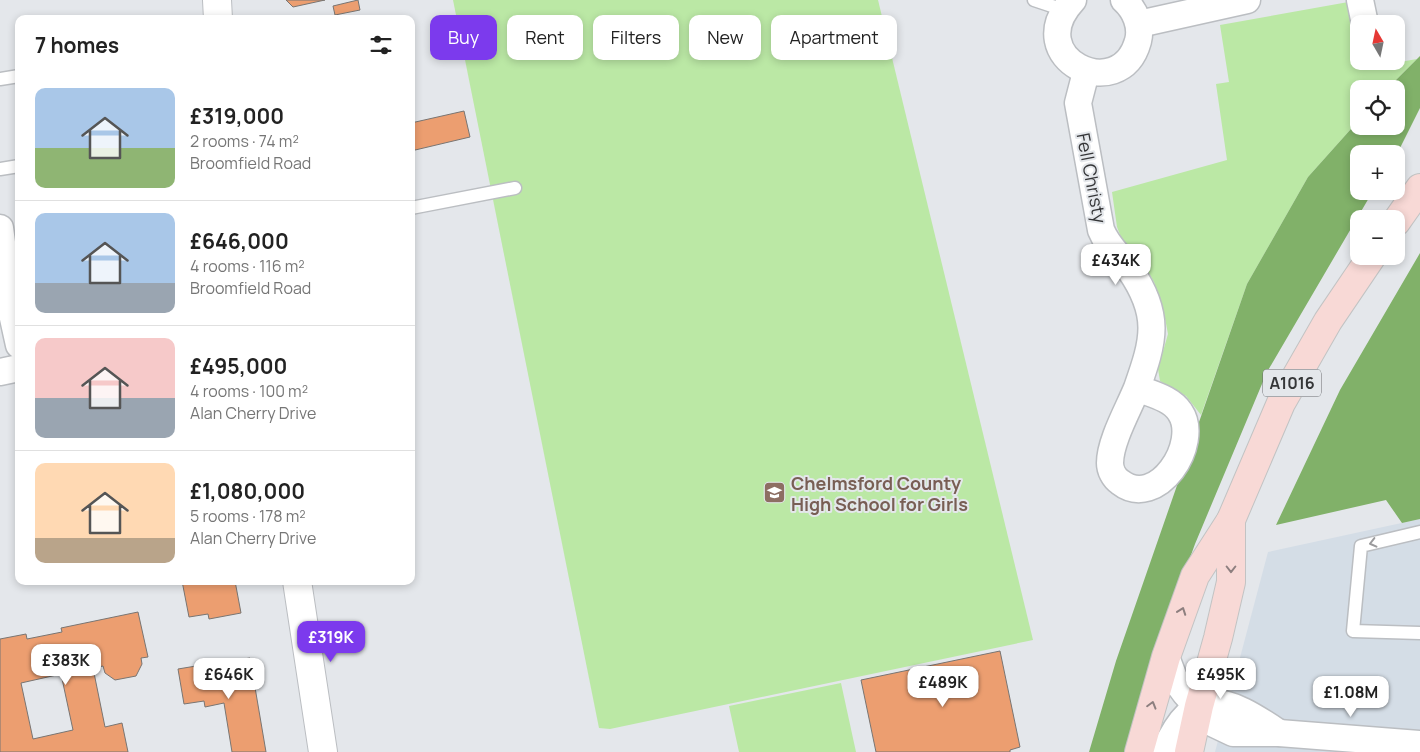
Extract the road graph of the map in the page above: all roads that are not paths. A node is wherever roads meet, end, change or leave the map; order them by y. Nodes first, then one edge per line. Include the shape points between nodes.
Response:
1 (216, 0) edge
2 (1034, 0) edge
3 (1124, 0) edge
4 (1247, 0) edge
5 (1360, 0) edge
6 (1068, 5) edge
7 (218, 15) edge
8 (1363, 15) edge
9 (1139, 24) junction
10 (1086, 72) junction
11 (15, 76) edge
12 (0, 78) edge
13 (15, 167) edge
14 (0, 169) edge
15 (515, 188) dead end
16 (1420, 188) edge
17 (415, 207) edge
18 (1404, 210) edge
19 (0, 228) edge
20 (1366, 265) edge
21 (15, 308) edge
22 (15, 369) edge
23 (0, 372) edge
24 (1137, 388) dead end
25 (1230, 520) junction
26 (1420, 532) edge
27 (298, 585) edge
28 (1420, 633) edge
29 (1166, 657) junction
30 (1199, 706) junction
31 (1279, 733) junction
32 (1420, 744) edge
33 (323, 752) edge
34 (1139, 752) edge
35 (1164, 752) edge
36 (1189, 752) edge
37 (1230, 752) edge

1 - 7 main road
2 - 6 lane
3 - 9 street via 1134,11
4 - 9 street
5 - 8 street
6 - 10 street via 1058,21 1059,46 1074,66
9 - 10 street via 1135,52 1126,63 1114,70
10 - 24 street, Fell Christy via 1078,103 1102,230 1107,245 1130,270 1152,320 1150,351
11 - 12 lane
13 - 14 lane
15 - 17 lane
16 - 18 main road
19 - 21 street
20 - 25 main road, A1016 via 1328,321 1281,404
22 - 23 street
29 -> 25 main road, A1016 via 1195,576
25 -> 30 main road, A1016 via 1231,582
26 -> 28 lane via 1361,546 1352,631
27 - 33 main road
29 - 30 street via 1184,693
34 -> 29 main road, A1016
30 - 31 street via 1214,724 1233,733
30 - 35 street via 1172,734
30 - 36 main road, A1016
31 - 32 street
31 - 37 street

